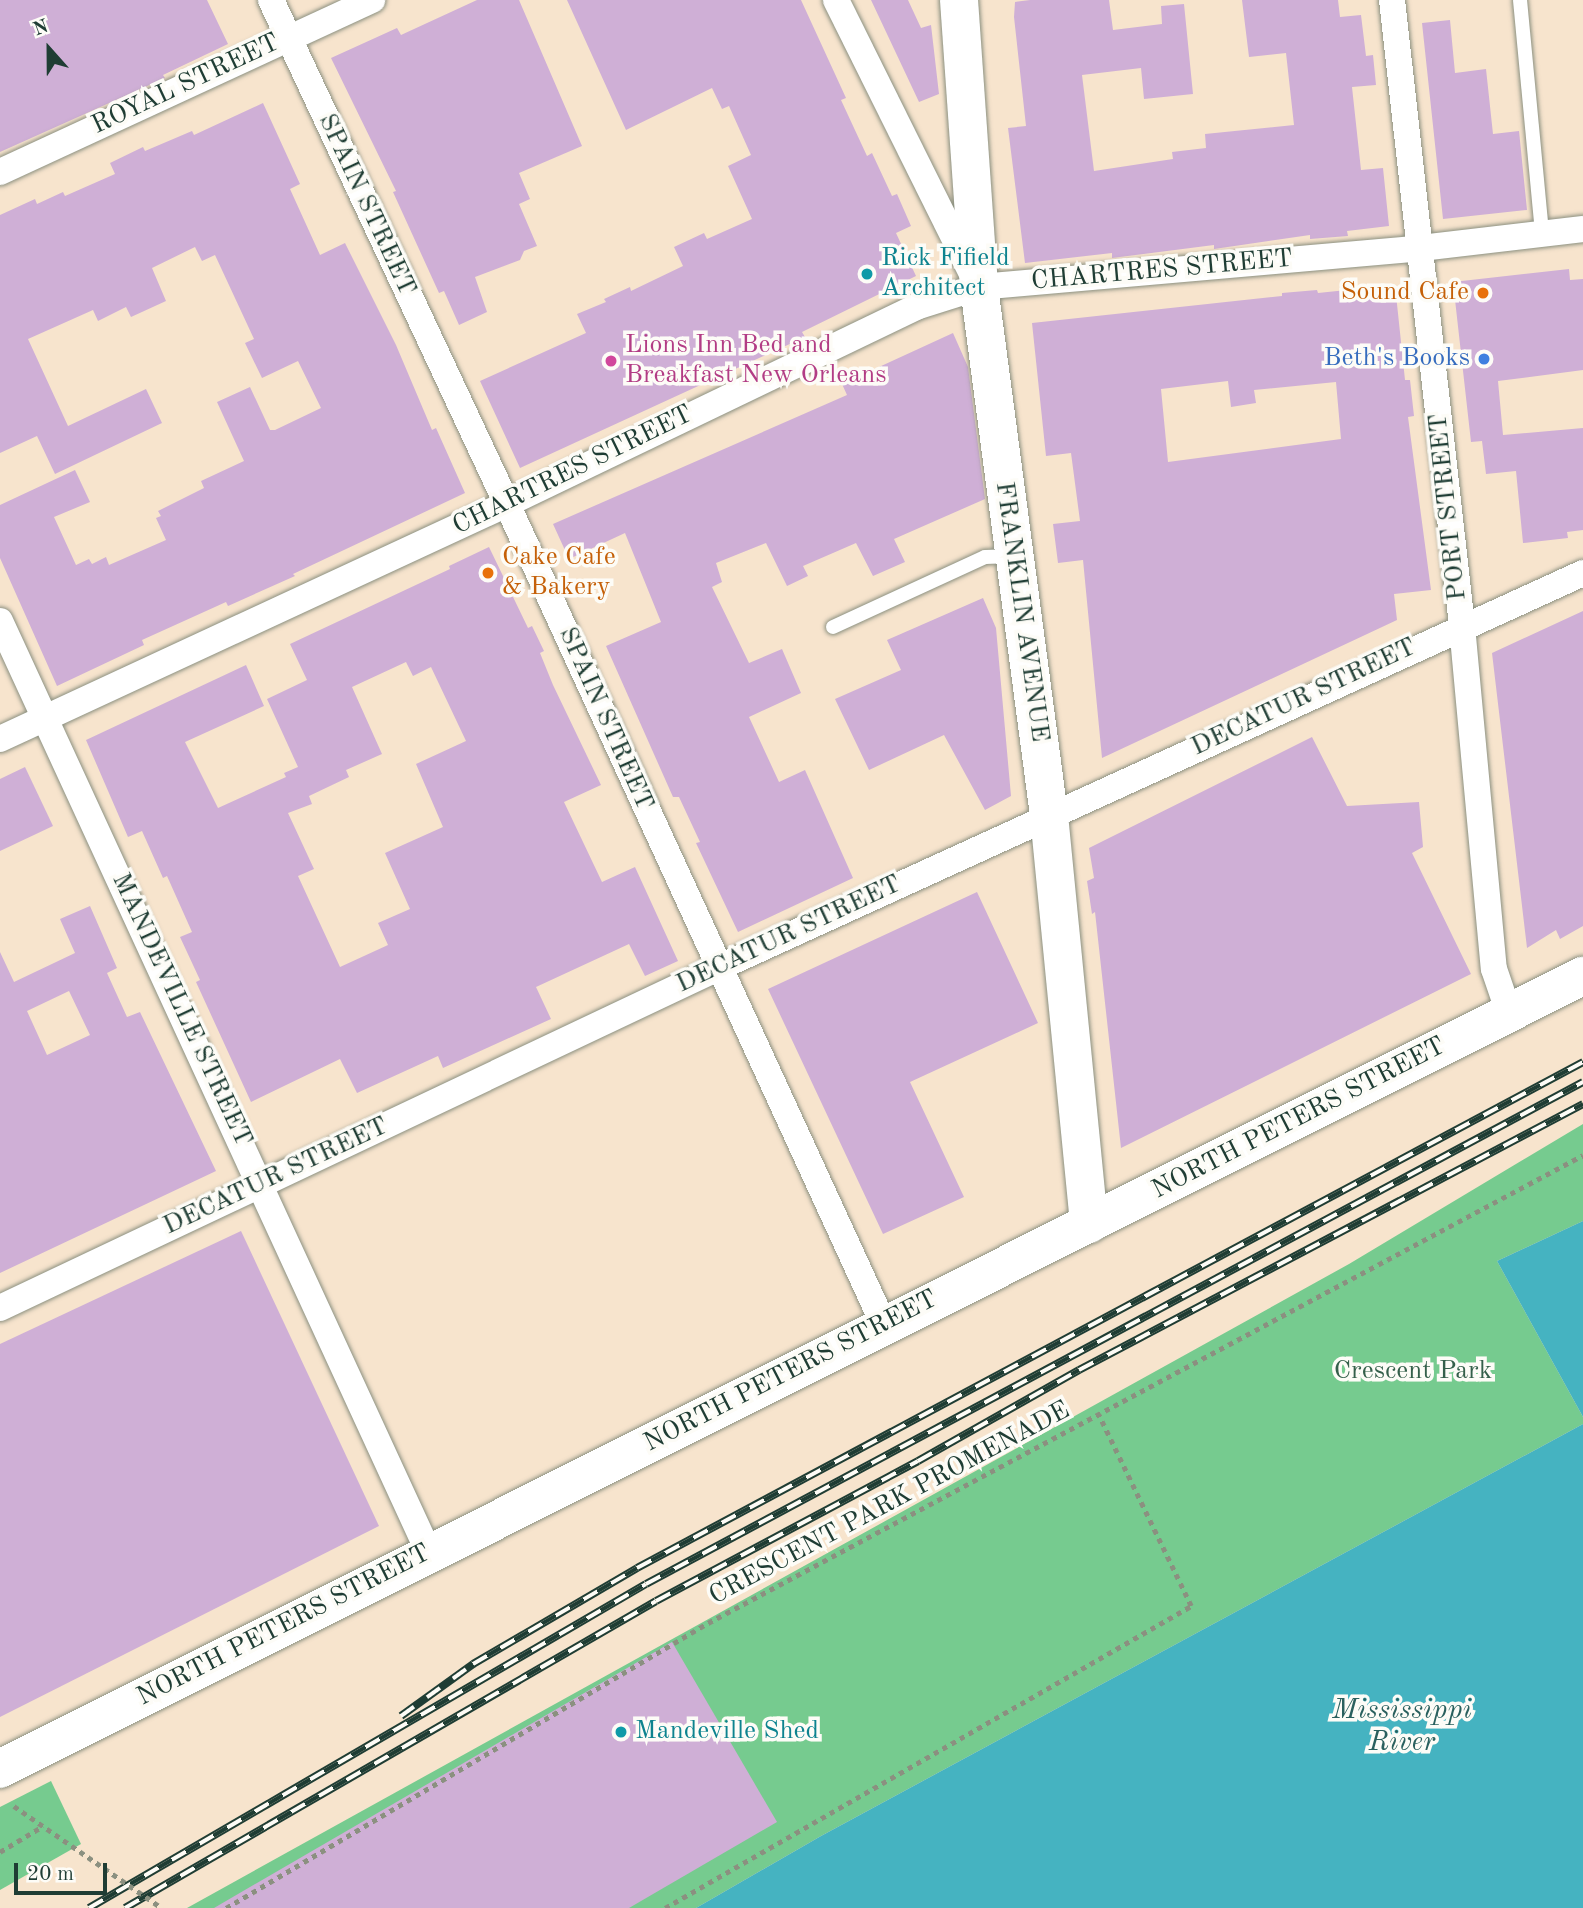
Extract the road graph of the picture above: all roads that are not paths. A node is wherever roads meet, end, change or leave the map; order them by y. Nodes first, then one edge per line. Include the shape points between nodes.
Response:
1 (271, 0) edge
2 (372, 0) edge
3 (836, 0) edge
4 (959, 0) edge
5 (1392, 0) edge
6 (1520, 0) edge
7 (288, 37) junction
8 (0, 172) edge
9 (1583, 229) edge
10 (1542, 234) junction
11 (1421, 248) junction
12 (979, 287) junction
13 (507, 504) junction
14 (1014, 556) junction
15 (1583, 573) edge
16 (0, 621) edge
17 (1462, 626) junction
18 (833, 627) dead end
19 (46, 718) junction
20 (0, 739) edge
21 (1049, 815) junction
22 (718, 968) junction
23 (1583, 976) edge
24 (1509, 1013) junction
25 (261, 1184) junction
26 (1089, 1224) junction
27 (0, 1308) edge
28 (884, 1325) junction
29 (429, 1553) junction
30 (0, 1769) edge

1 - 7 street, SPAIN STREET
2 - 7 street, ROYAL STREET
3 - 12 street
4 - 12 street, FRANKLIN AVENUE
5 - 11 street, PORT STREET
6 - 10 lane
7 - 8 street, ROYAL STREET
7 - 13 street, SPAIN STREET
9 - 10 street, CHARTRES STREET
10 - 11 street, CHARTRES STREET
11 - 12 street, CHARTRES STREET
11 - 17 street, PORT STREET
12 - 13 street, CHARTRES STREET via 916,307
12 - 14 street, FRANKLIN AVENUE
13 - 19 street, CHARTRES STREET
13 - 22 street, SPAIN STREET
14 - 18 lane via 985,557
14 - 21 street, FRANKLIN AVENUE
15 - 17 street, DECATUR STREET
16 - 19 street, MANDEVILLE STREET
17 - 21 street, DECATUR STREET
17 - 24 street, PORT STREET via 1494,969
19 - 20 street, CHARTRES STREET
19 - 25 street, MANDEVILLE STREET
21 - 22 street, DECATUR STREET
21 - 26 street, FRANKLIN AVENUE
22 - 25 street, DECATUR STREET
22 - 28 street, SPAIN STREET
23 - 24 street, NORTH PETERS STREET
24 - 26 street, NORTH PETERS STREET
25 - 27 street, DECATUR STREET
25 - 29 street, MANDEVILLE STREET
26 - 28 street, NORTH PETERS STREET
28 - 29 street, NORTH PETERS STREET
29 - 30 street, NORTH PETERS STREET

